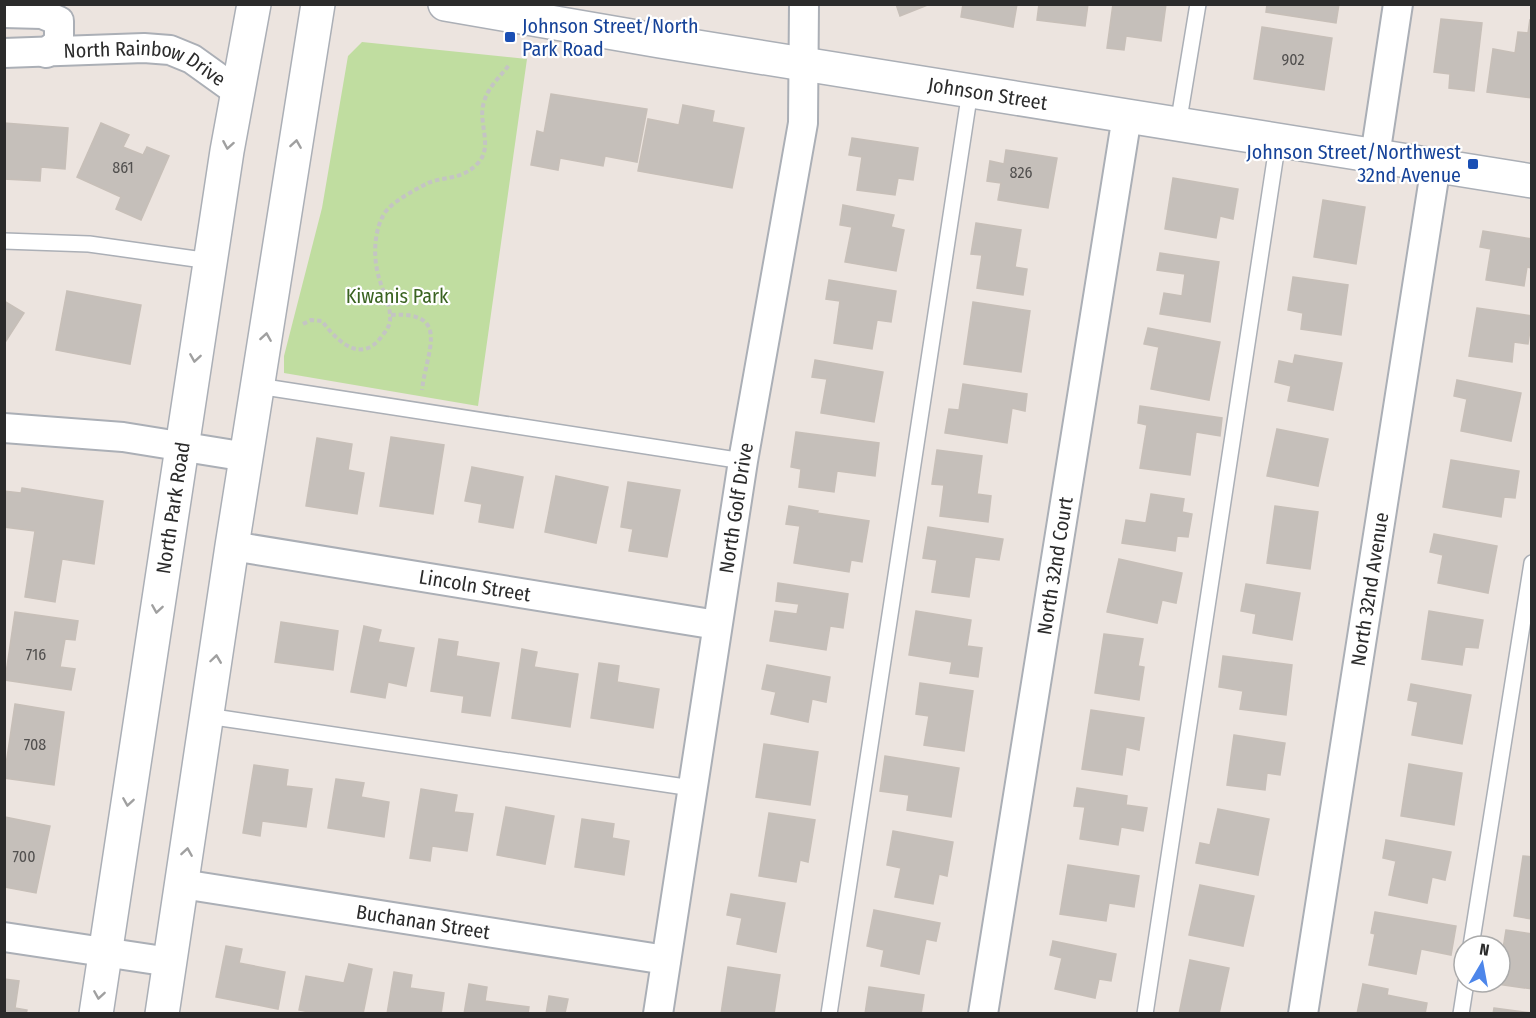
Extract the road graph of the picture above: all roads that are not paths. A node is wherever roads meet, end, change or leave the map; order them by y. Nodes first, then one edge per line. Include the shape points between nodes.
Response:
1 (254, 4) edge
2 (318, 4) edge
3 (445, 4) edge
4 (804, 4) edge
5 (1197, 4) edge
6 (1398, 4) edge
7 (4, 13) edge
8 (4, 53) edge
9 (46, 53) junction
10 (803, 64) junction
11 (970, 91) junction
12 (238, 92) junction
13 (1127, 116) junction
14 (1178, 124) junction
15 (1278, 140) junction
16 (1375, 156) junction
17 (1436, 165) junction
18 (1532, 181) edge
19 (4, 241) edge
20 (210, 261) junction
21 (258, 386) junction
22 (4, 428) edge
23 (182, 447) junction
24 (247, 456) junction
25 (743, 461) junction
26 (232, 546) junction
27 (1532, 563) edge
28 (717, 626) junction
29 (207, 716) junction
30 (692, 788) junction
31 (182, 884) junction
32 (1474, 934) edge
33 (4, 937) edge
34 (105, 952) junction
35 (666, 960) junction
36 (170, 962) junction
37 (1464, 994) edge
38 (96, 1014) edge
39 (162, 1014) edge
40 (658, 1014) edge
41 (829, 1014) edge
42 (983, 1014) edge
43 (1144, 1014) edge
44 (1303, 1014) edge
45 (1461, 1014) edge

1 - 12 street, North Park Road
21 -> 2 street
3 - 10 street, Johnson Street
4 - 10 street, North Golf Drive
5 - 14 lane
6 - 16 street
7 - 9 street, North Rainbow Drive via 42,14 59,21 59,42
8 - 9 street, North Rainbow Drive
9 - 12 street, North Rainbow Drive via 170,50 192,59
10 - 11 street, Johnson Street
10 - 25 street, North Golf Drive via 803,123
11 - 13 street, Johnson Street
11 - 41 lane
12 -> 20 street, North Park Road
13 - 14 street, Johnson Street
13 - 42 street, North 32nd Court
14 - 15 street, Johnson Street
15 - 16 street, Johnson Street
15 - 43 lane
16 - 17 street, Johnson Street
17 - 18 street, Johnson Street
17 - 44 street, North 32nd Avenue
19 - 20 lane via 89,244
20 -> 23 street, North Park Road
21 - 24 street
21 - 25 lane
22 - 23 street via 123,437
23 - 24 street
23 -> 34 street, North Park Road
24 - 26 street
25 - 28 street, North Golf Drive
26 - 28 street, Lincoln Street
29 -> 26 street
27 - 32 lane
28 - 30 street, North Golf Drive
29 - 30 lane
31 -> 29 street
30 - 35 street, North Golf Drive
31 - 35 street, Buchanan Street
31 - 36 street
33 - 34 street
34 - 36 street
34 -> 38 street, North Park Road
35 - 40 street, North Golf Drive
36 - 39 street
37 - 45 lane

